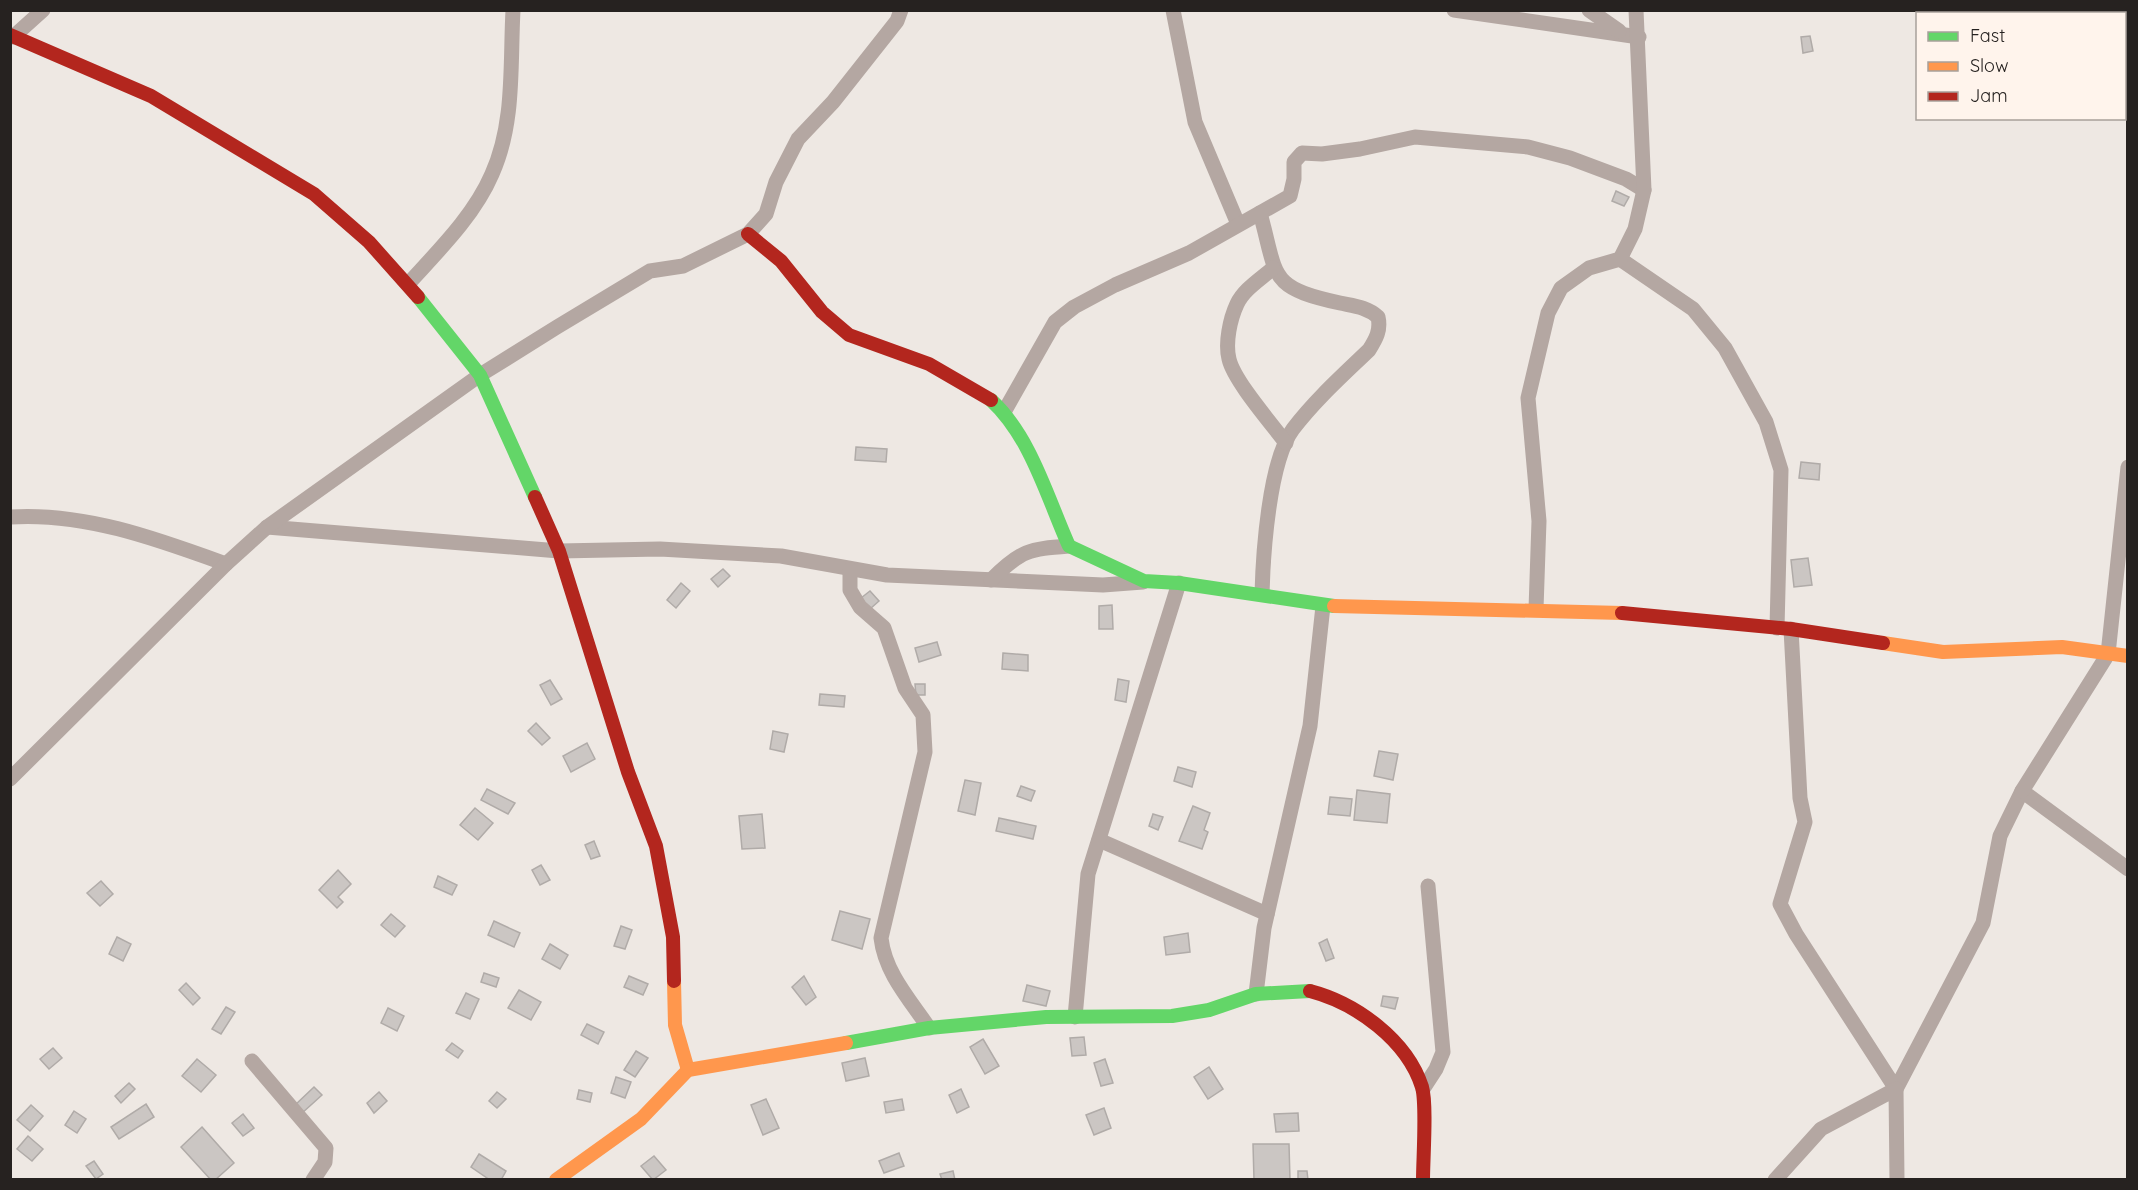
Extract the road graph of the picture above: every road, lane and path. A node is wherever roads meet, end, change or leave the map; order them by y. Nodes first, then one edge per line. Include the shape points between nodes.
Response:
1 (43, 10) edge
2 (513, 10) edge
3 (901, 10) edge
4 (1173, 10) edge
5 (1454, 10) edge
6 (1589, 10) edge
7 (1636, 10) edge
8 (12, 36) edge
9 (1632, 36) junction
10 (1644, 190) junction
11 (1260, 213) junction
12 (1238, 224) junction
13 (748, 234) junction
14 (1620, 259) junction
15 (1273, 268) junction
16 (408, 284) junction
17 (480, 375) junction
18 (1004, 412) junction
19 (1286, 443) junction
20 (2127, 466) edge
21 (10, 517) edge
22 (267, 527) junction
23 (1069, 546) junction
24 (560, 551) junction
25 (226, 564) junction
26 (850, 570) junction
27 (991, 579) junction
28 (1144, 581) junction
29 (1179, 583) junction
30 (1262, 594) junction
31 (1323, 606) junction
32 (1536, 609) junction
33 (1784, 628) junction
34 (2108, 654) junction
35 (2127, 656) edge
36 (10, 779) edge
37 (2022, 791) junction
38 (1099, 840) junction
39 (2127, 869) edge
40 (1428, 886) dead end
41 (1267, 914) junction
42 (1256, 994) junction
43 (1076, 1017) junction
44 (929, 1028) junction
45 (252, 1061) dead end
46 (688, 1070) junction
47 (1423, 1089) junction
48 (1896, 1089) junction
49 (313, 1179) edge
50 (556, 1179) edge
51 (1423, 1179) edge
52 (1775, 1179) edge
53 (1897, 1179) edge

1 - 8 street
2 - 16 street via 510,102 492,175 467,214
3 - 13 street via 897,21 833,102 798,140 776,182 766,213
4 - 12 street via 1195,122
5 - 9 street
6 - 9 street
7 - 9 street
8 - 16 street via 151,96 314,194
9 - 10 street
10 - 11 street via 1570,158 1528,147 1415,137 1360,149 1302,153 1294,162 1290,196
10 - 14 street via 1635,229
11 - 12 street
11 - 15 street
12 - 18 street via 1189,254 1084,301 1055,322
13 - 17 street via 683,266 650,271
13 - 18 street via 781,261 822,312 849,334 929,364 991,400
14 - 32 street via 1589,268 1561,288 1548,313 1528,398 1539,521
14 - 33 street via 1693,309 1725,348 1766,422 1781,470
15 - 19 street via 1237,304 1229,331 1229,360
15 - 19 street via 1293,289 1370,310 1380,325 1369,350 1291,431
16 - 17 street
17 - 22 street
17 - 24 street
18 - 23 street via 1019,433
19 - 30 street via 1270,505
20 - 34 street
21 - 25 street via 42,515 98,524
22 - 24 street
22 - 25 street
23 - 27 street via 1032,549 1011,560
23 - 28 street
24 - 26 street via 660,549 780,556
24 - 46 street via 628,772 656,846 674,937 675,1025
25 - 36 street
26 - 27 street
26 - 44 street via 850,590 860,608 884,628 905,688 923,715 925,752 881,938 891,972
27 - 28 street via 1103,585
28 - 29 street
29 - 30 street
29 - 38 street
30 - 31 street
31 - 32 street
31 - 41 street via 1310,726
32 - 33 street via 1678,616
33 - 34 street via 1942,652 2061,648
33 - 48 street via 1805,822 1780,904
34 - 35 street
34 - 37 street
37 - 39 street
37 - 48 street via 2000,836 1983,923
38 - 41 street
38 - 43 street via 1088,874
40 - 47 street via 1443,1052
41 - 42 street
42 - 43 street via 1209,1010 1172,1016
42 - 47 street via 1311,991 1348,1005 1389,1036 1412,1064
43 - 44 street
44 - 46 street
45 - 49 street via 326,1148 325,1162
46 - 50 street via 641,1119
47 - 51 street
48 - 52 street via 1821,1129
48 - 53 street

